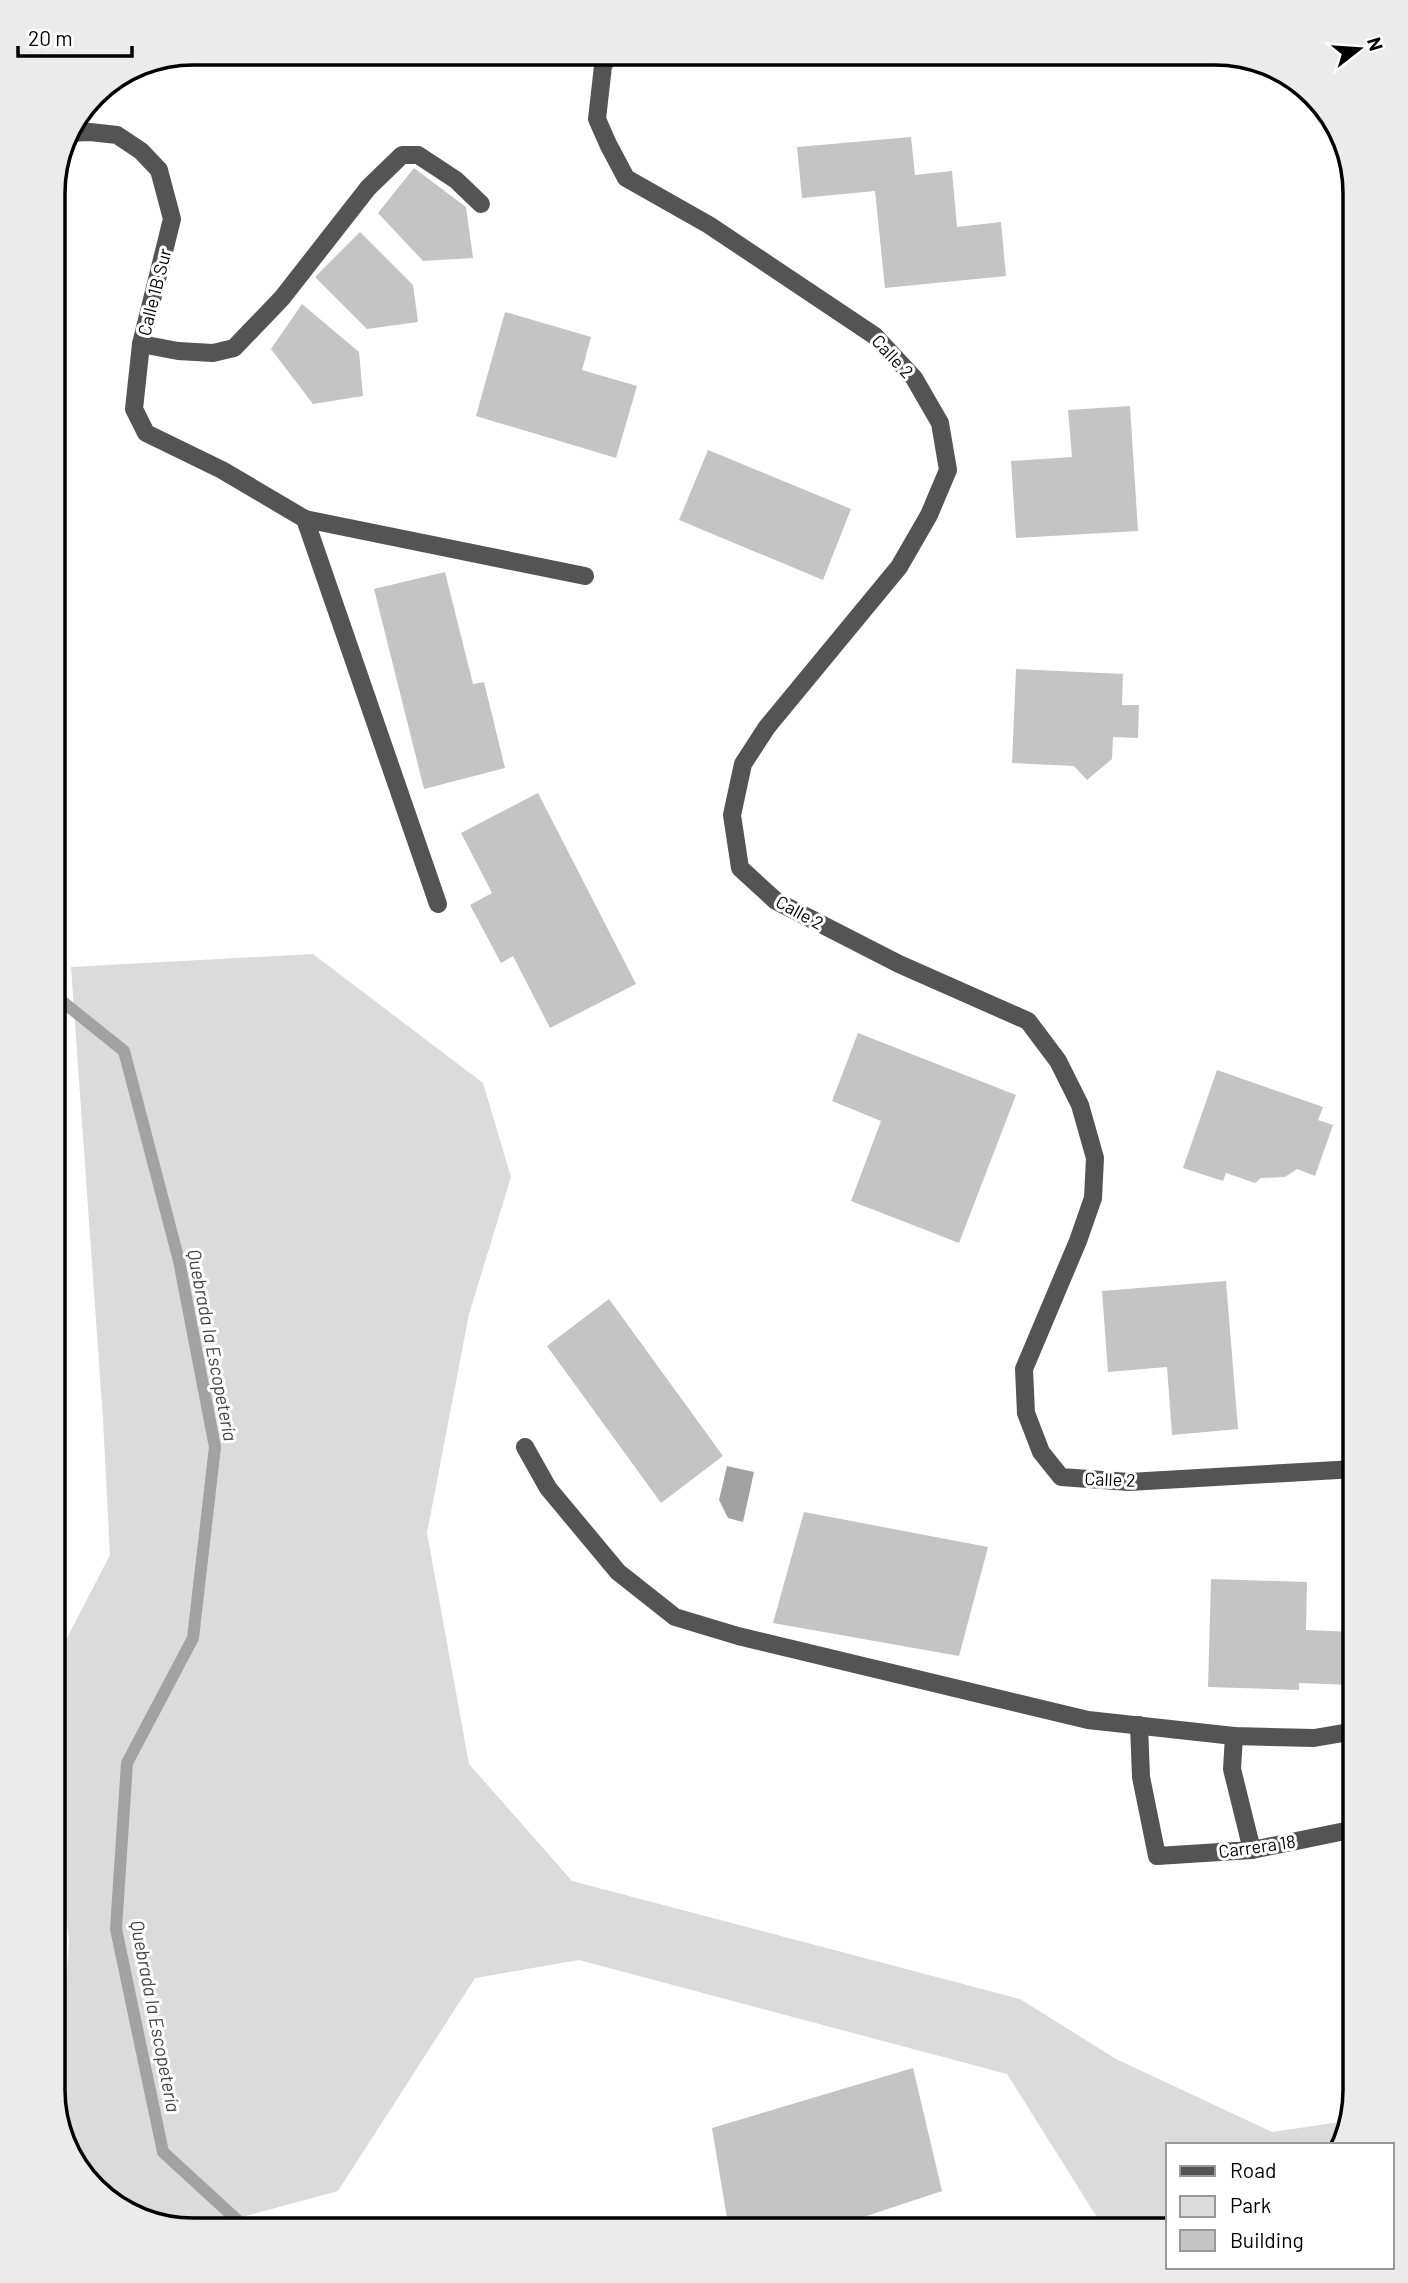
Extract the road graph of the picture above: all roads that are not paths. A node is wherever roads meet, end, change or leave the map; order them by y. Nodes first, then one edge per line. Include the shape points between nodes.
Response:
1 (604, 65) edge
2 (80, 132) edge
3 (481, 204) dead end
4 (141, 344) junction
5 (305, 519) junction
6 (585, 576) dead end
7 (439, 904) dead end
8 (525, 1447) dead end
9 (1343, 1470) edge
10 (1139, 1725) junction
11 (1343, 1733) edge
12 (1234, 1736) junction
13 (1343, 1832) edge
14 (1252, 1850) junction

1 - 9 street, Calle 2 via 597,119 626,178 709,225 875,335 914,379 940,424 948,470 929,514 899,567 767,727 743,764 732,815 740,868 776,901 899,964 1028,1021 1058,1061 1080,1105 1095,1158 1093,1198 1024,1368 1026,1413 1041,1452 1061,1477 1129,1482
2 - 4 street, Calle 1B Sur via 117,135 159,170 172,219
3 - 4 street via 456,180 418,155 402,155 368,188 282,298 234,348 213,353
4 - 5 street, Calle 1B Sur via 134,410 146,433 222,470
5 - 6 street, Calle 1B Sur
5 - 7 street
8 - 10 street via 548,1488 618,1572 675,1616 738,1636 1088,1720
10 - 12 street
10 - 14 street, Carrera 18 via 1141,1777 1157,1856
11 - 12 street via 1314,1738
12 - 14 street via 1232,1769
13 - 14 street, Carrera 18

